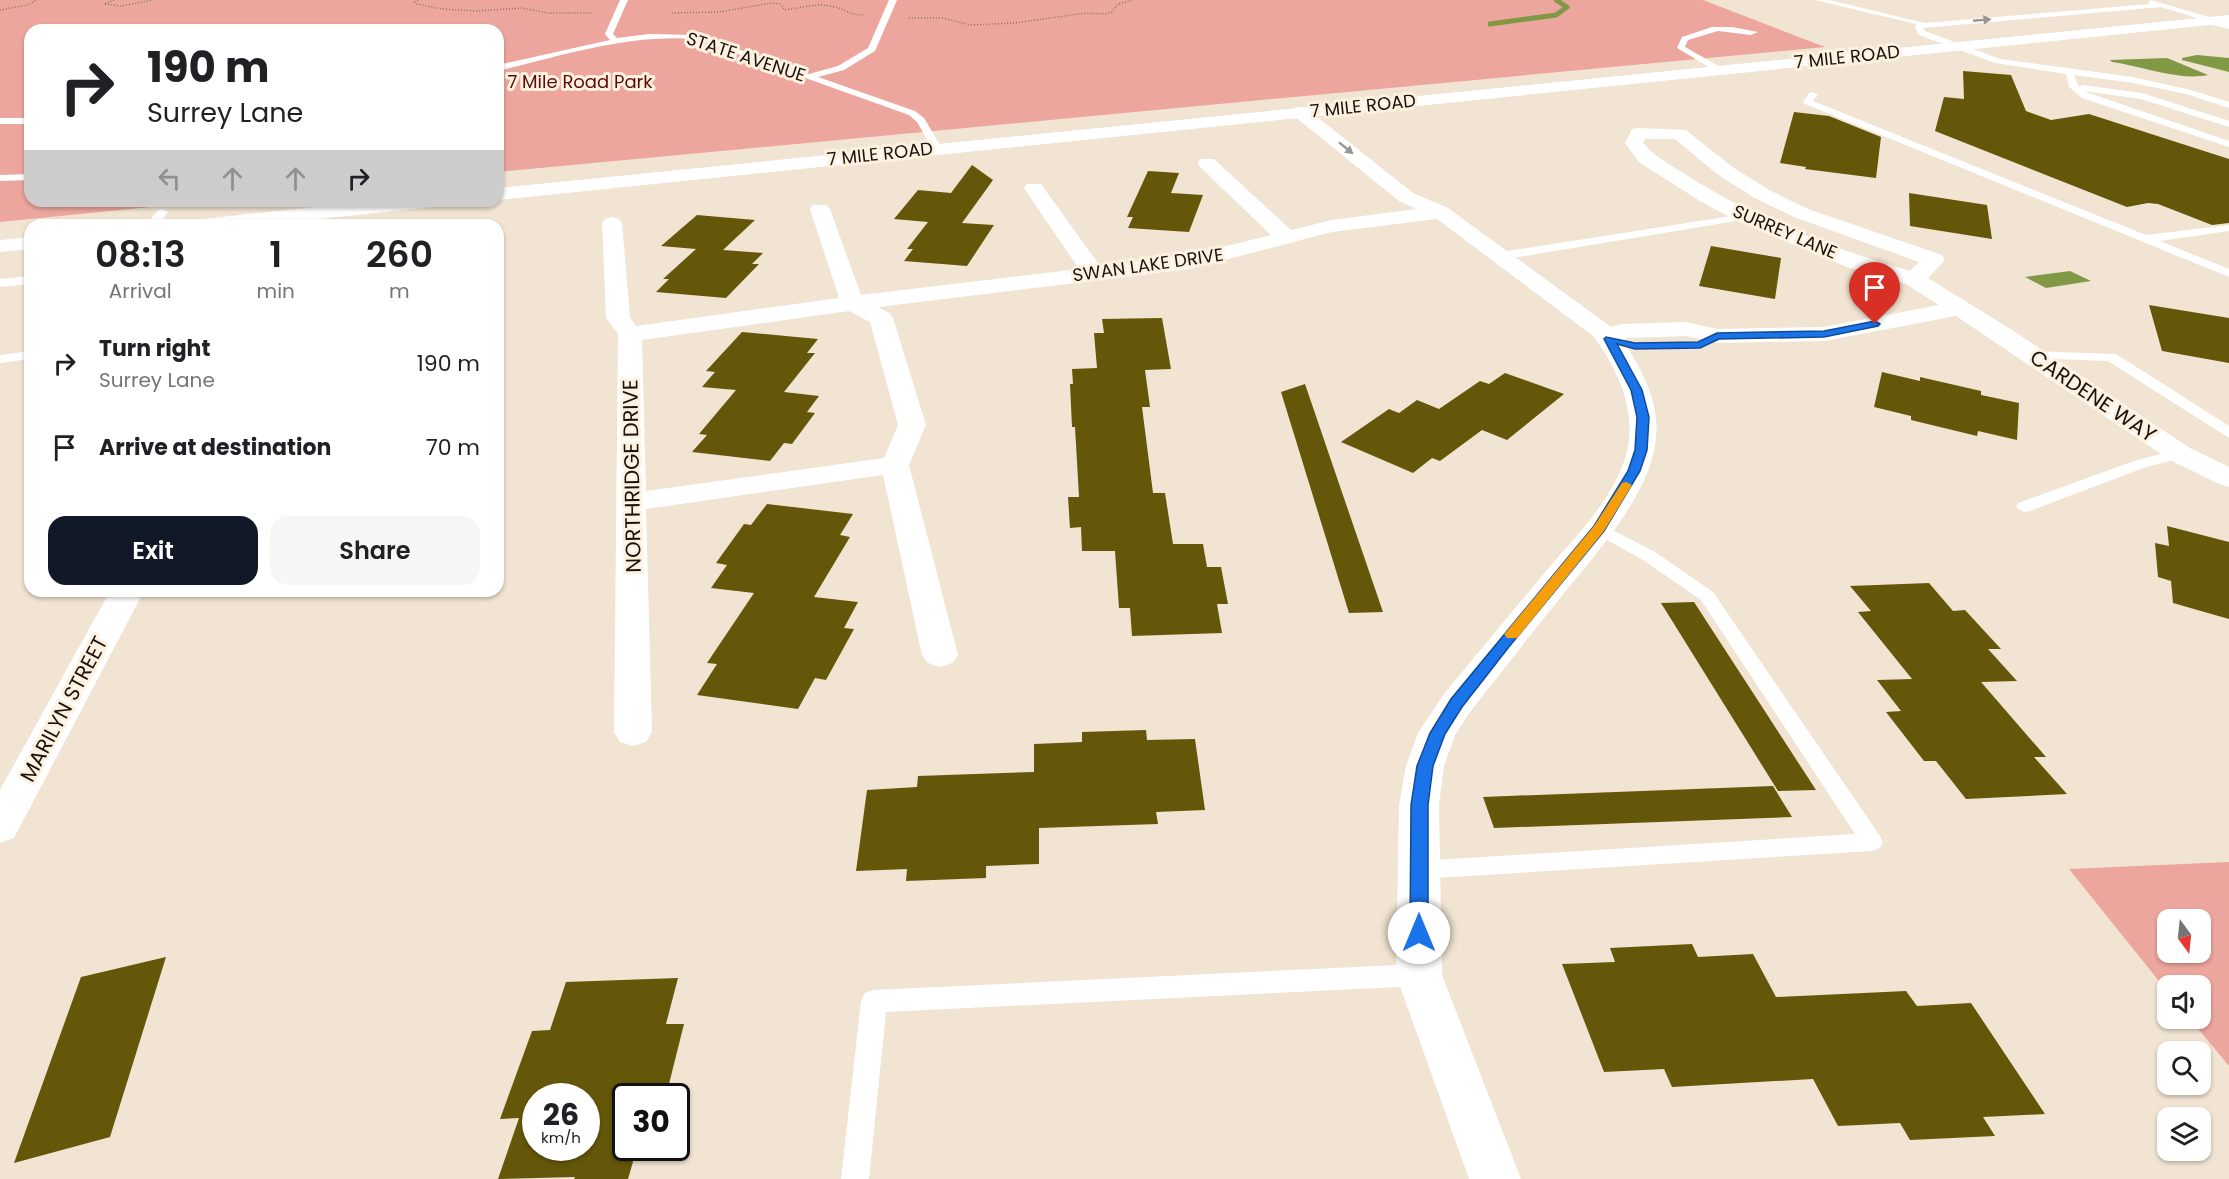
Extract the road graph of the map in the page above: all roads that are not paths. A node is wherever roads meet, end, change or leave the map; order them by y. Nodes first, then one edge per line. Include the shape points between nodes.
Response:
1 (624, 0) edge
2 (892, 0) edge
3 (1819, 0) edge
4 (2146, 0) edge
5 (2163, 5) junction
6 (2224, 21) edge
7 (1924, 25) junction
8 (1754, 32) dead end
9 (616, 42) junction
10 (1957, 46) junction
11 (504, 67) edge
12 (1719, 70) junction
13 (2070, 73) junction
14 (807, 76) junction
15 (2072, 87) junction
16 (1813, 94) dead end
17 (2229, 105) edge
18 (1322, 110) junction
19 (1300, 112) junction
20 (0, 121) edge
21 (24, 121) edge
22 (2229, 124) edge
23 (2229, 144) edge
24 (938, 148) junction
25 (1387, 158) dead end
26 (1208, 163) dead end
27 (24, 177) edge
28 (0, 178) edge
29 (1034, 188) dead end
30 (504, 193) edge
31 (1433, 199) junction
32 (387, 207) edge
33 (820, 209) dead end
34 (1744, 217) junction
35 (297, 219) edge
36 (612, 223) dead end
37 (2229, 228) edge
38 (1287, 238) junction
39 (2145, 239) junction
40 (24, 244) edge
41 (0, 246) edge
42 (1501, 256) junction
43 (2229, 273) edge
44 (1094, 274) junction
45 (1914, 279) junction
46 (24, 281) edge
47 (0, 283) edge
48 (852, 303) junction
49 (1961, 308) junction
50 (630, 334) junction
51 (1609, 339) junction
52 (2032, 355) junction
53 (24, 356) edge
54 (0, 359) edge
55 (2229, 433) edge
56 (2180, 454) junction
57 (895, 465) junction
58 (2229, 478) edge
59 (633, 502) junction
60 (2024, 507) dead end
61 (1599, 528) junction
62 (124, 597) edge
63 (940, 655) dead end
64 (633, 732) dead end
65 (0, 827) edge
66 (1419, 870) junction
67 (1419, 975) junction
68 (855, 1179) edge
69 (1495, 1179) edge

1 - 9 lane via 609,34
2 - 14 lane via 872,49 841,68
3 - 7 lane
4 - 5 lane
5 - 6 lane
7 -> 5 lane
6 - 10 street, 7 MILE ROAD
7 - 10 lane via 1919,27 1922,33
8 - 12 lane via 1730,28 1700,32 1685,39 1682,48
9 - 11 lane, STATE AVENUE
9 - 14 lane, STATE AVENUE via 654,36 696,38
10 - 12 street, 7 MILE ROAD
10 - 13 lane via 1998,60
12 - 18 street, 7 MILE ROAD
13 - 15 lane
13 - 17 lane via 2142,82
14 - 24 lane, STATE AVENUE via 912,113 921,120
15 - 22 lane via 2142,96
15 - 23 lane via 2085,96
16 - 39 lane via 1808,102
18 - 19 street, 7 MILE ROAD
18 - 25 street
19 - 24 street, 7 MILE ROAD
19 -> 31 street via 1406,197
20 - 21 lane
24 - 30 street, 7 MILE ROAD
26 - 38 street
27 - 28 lane
29 - 44 street
31 - 38 street, SWAN LAKE DRIVE
31 - 42 street
32 - 35 street
33 - 48 street
34 - 42 lane
34 - 45 street, SURREY LANE via 1855,262
34 - 45 street, SURREY LANE via 1646,158 1634,143 1638,133 1680,134 1724,170 1762,194 1801,213 1934,260
36 - 50 street, NORTHRIDGE DRIVE via 618,318
37 - 39 lane
38 - 44 street, SWAN LAKE DRIVE via 1190,262
39 - 43 lane
40 - 41 street
42 - 51 street
44 - 48 street, SWAN LAKE DRIVE
45 - 49 street, SURREY LANE
46 - 47 lane
48 - 50 street, SWAN LAKE DRIVE
48 - 57 street via 880,318 912,425
49 - 51 street via 1824,334 1717,336 1700,345 1635,346
49 - 52 street, CARDENE WAY
50 - 59 street, NORTHRIDGE DRIVE
51 - 61 street via 1637,390 1643,417 1641,450 1634,471
52 - 55 lane via 2111,357
52 - 56 street, CARDENE WAY
53 - 54 lane
56 - 58 street, CARDENE WAY
56 - 60 lane via 2140,464
57 - 59 street
57 - 63 street
59 - 64 street, NORTHRIDGE DRIVE
61 - 66 street via 1437,733 1425,766 1419,805
61 - 66 lane via 1707,596 1872,842
62 - 65 street, MARILYN STREET
66 - 67 street
67 - 68 lane via 874,1001
67 - 69 street

